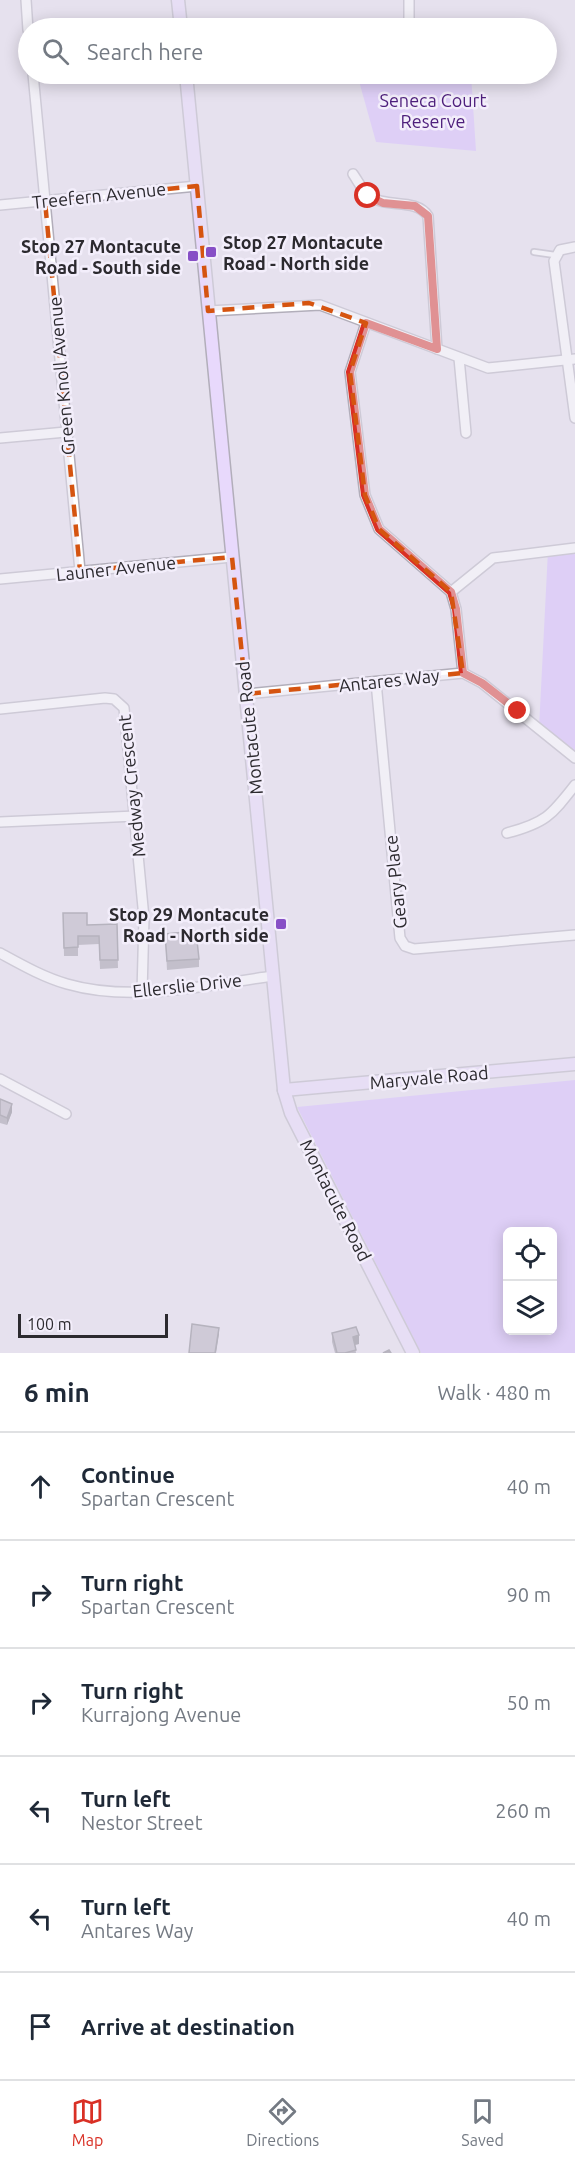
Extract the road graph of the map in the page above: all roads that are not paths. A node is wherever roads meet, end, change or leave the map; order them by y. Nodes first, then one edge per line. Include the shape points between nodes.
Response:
1 (26, 0) edge
2 (178, 0) edge
3 (409, 0) edge
4 (27, 18) edge
5 (180, 18) edge
6 (409, 18) edge
7 (34, 84) edge
8 (187, 84) edge
9 (352, 174) dead end
10 (197, 186) junction
11 (45, 201) junction
12 (0, 205) edge
13 (575, 247) edge
14 (534, 252) dead end
15 (555, 255) junction
16 (208, 310) junction
17 (366, 323) junction
18 (437, 349) junction
19 (459, 358) junction
20 (570, 359) edge
21 (575, 418) edge
22 (66, 432) junction
23 (466, 434) dead end
24 (0, 438) edge
25 (575, 548) edge
26 (232, 556) junction
27 (80, 571) junction
28 (0, 579) edge
29 (451, 592) junction
30 (463, 673) junction
31 (376, 682) junction
32 (246, 694) junction
33 (0, 709) edge
34 (575, 758) edge
35 (575, 785) edge
36 (136, 816) junction
37 (0, 822) edge
38 (507, 833) dead end
39 (575, 935) edge
40 (0, 953) edge
41 (273, 976) junction
42 (142, 993) junction
43 (575, 1064) edge
44 (0, 1079) edge
45 (284, 1090) junction
46 (66, 1114) dead end
47 (413, 1353) edge

1 - 4 street
2 - 5 main road
3 - 6 street
7 - 11 street, Green Knoll Avenue
8 - 10 main road, Montacute Road
9 - 18 street via 368,196 383,203 415,206 428,216
10 - 11 street, Treefern Avenue
10 - 16 main road, Montacute Road
11 - 12 street, Treefern Avenue
11 - 22 street, Green Knoll Avenue
13 - 15 street
14 - 15 lane
15 - 20 street via 554,270
16 - 17 street via 309,303
16 - 26 main road, Montacute Road
17 - 18 street
17 - 29 street via 350,372 367,503 379,529
18 - 19 street
19 - 20 street via 488,368
19 - 23 street
20 - 21 street
22 - 24 street
22 - 27 street, Green Knoll Avenue
25 - 29 street via 492,558
26 - 27 street, Launer Avenue
26 - 32 main road, Montacute Road
27 - 28 street, Launer Avenue
29 - 30 street
30 - 31 street, Antares Way
30 - 34 street, Antares Way via 482,683
31 - 32 street, Antares Way
31 - 39 street, Geary Place via 400,938 405,946 414,949
32 - 41 main road, Montacute Road
33 - 36 street, Medway Crescent via 105,698 120,702 126,716
35 - 38 street via 547,818 535,826
36 - 37 street
36 - 42 street, Medway Crescent via 144,918
40 - 42 street, Ellerslie Drive via 68,984
41 - 42 street, Ellerslie Drive
41 - 45 main road, Montacute Road
43 - 45 main road, Maryvale Road
44 - 46 street
45 - 47 main road, Montacute Road via 291,1113

